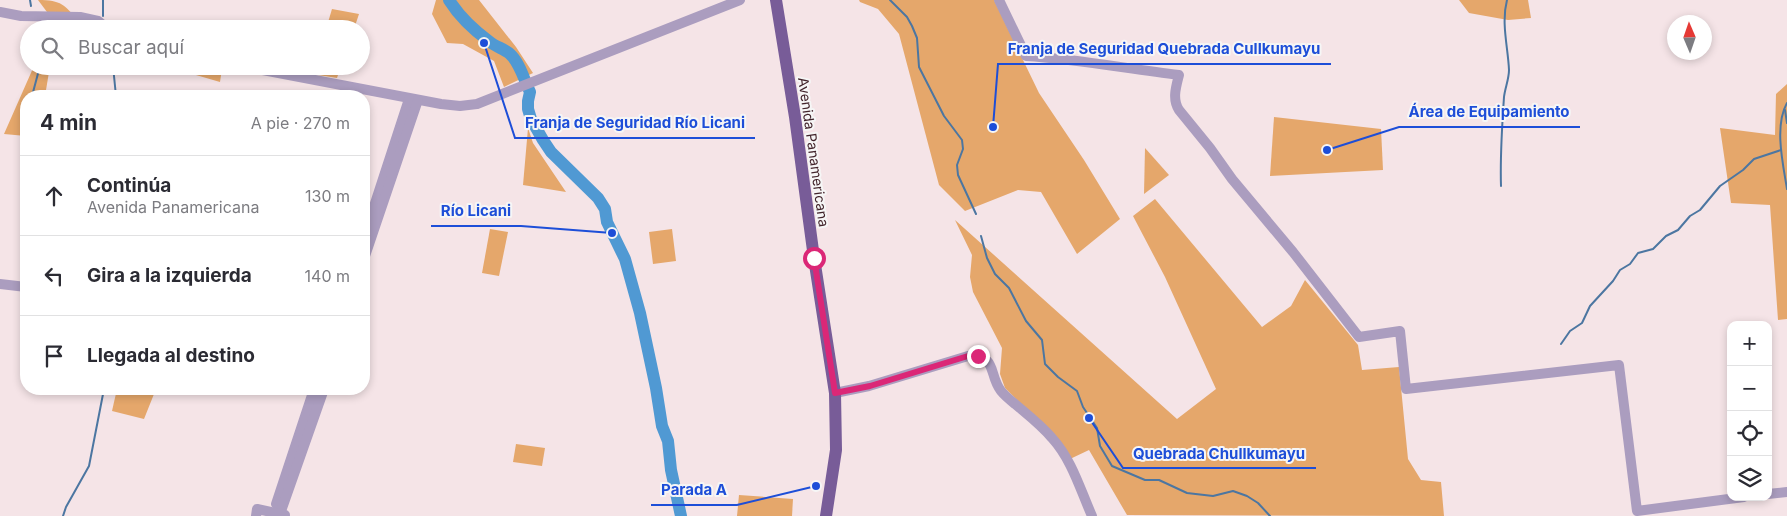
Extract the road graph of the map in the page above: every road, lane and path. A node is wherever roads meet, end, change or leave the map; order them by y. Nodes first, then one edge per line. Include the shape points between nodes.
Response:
1 (740, 0) edge
2 (776, 0) edge
3 (999, 0) edge
4 (0, 12) edge
5 (94, 20) edge
6 (288, 75) edge
7 (363, 90) edge
8 (370, 91) edge
9 (414, 100) junction
10 (370, 221) edge
11 (370, 240) edge
12 (0, 284) edge
13 (20, 286) edge
14 (835, 393) junction
15 (312, 395) edge
16 (322, 395) edge
17 (1787, 492) edge
18 (1772, 494) edge
19 (1727, 499) edge
20 (257, 513) edge
21 (281, 514) edge
22 (826, 516) edge
23 (1092, 516) edge

1 - 9 street via 477,104 460,106
2 - 14 main road, Avenida Panamericana
3 - 19 street via 1026,56 1179,75 1174,97 1179,110 1359,337 1400,331 1406,389 1619,365 1637,511
4 - 5 street
6 - 7 street
8 - 9 street
9 - 10 street
9 - 11 street
12 - 13 street
14 - 22 main road, Avenida Panamericana via 836,450
14 - 23 street via 870,386 968,356 984,358 990,364 1000,390 1061,448
15 - 21 street
16 - 21 street
17 - 18 street
20 - 21 street

